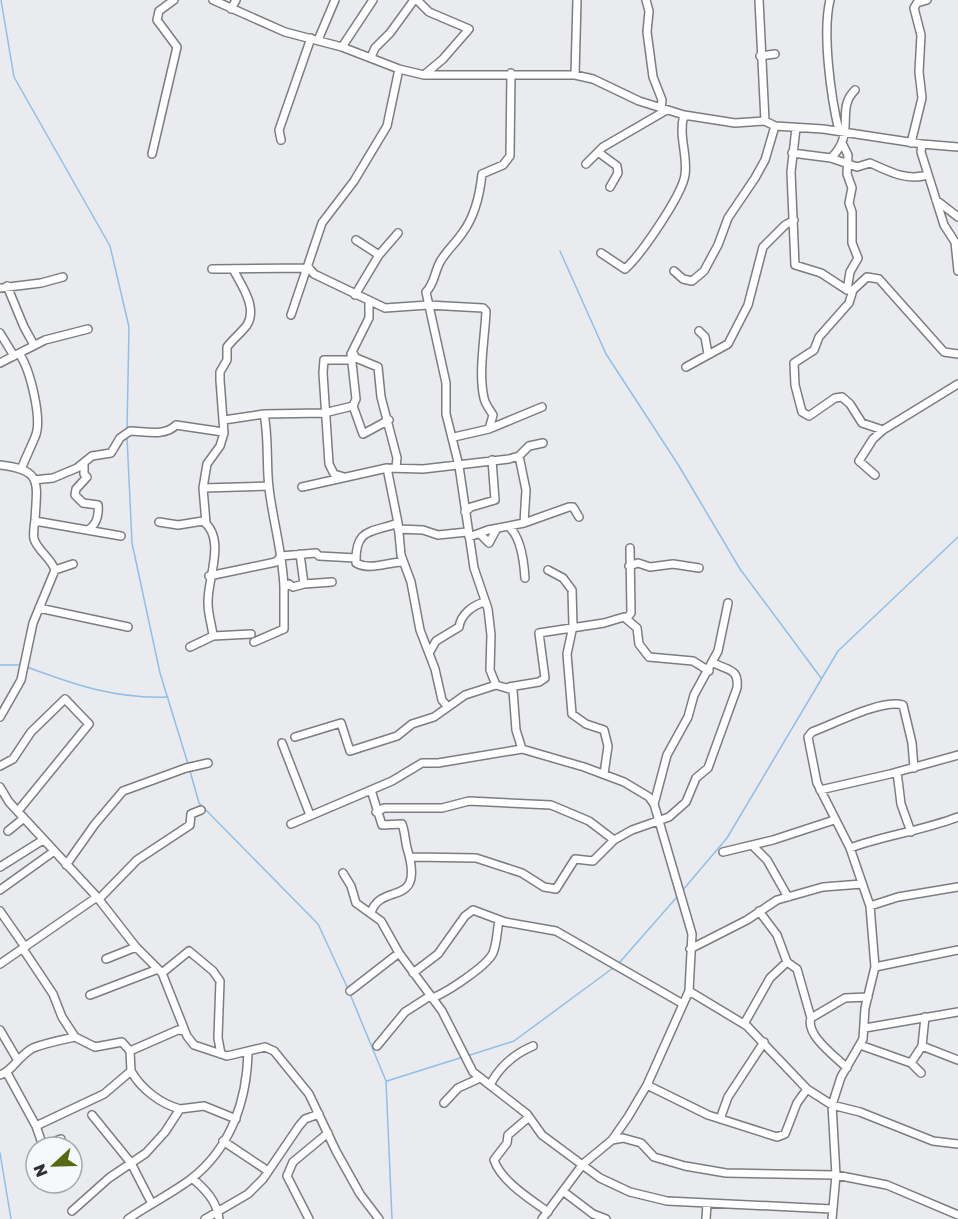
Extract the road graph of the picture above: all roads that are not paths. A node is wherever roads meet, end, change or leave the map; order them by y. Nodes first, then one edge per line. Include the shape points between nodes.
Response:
1 (174, 0) edge
2 (213, 0) edge
3 (236, 0) edge
4 (335, 0) edge
5 (373, 0) edge
6 (416, 0) edge
7 (577, 0) edge
8 (646, 0) edge
9 (759, 0) edge
10 (830, 0) edge
11 (927, 0) edge
12 (231, 9) junction
13 (314, 39) junction
14 (342, 46) junction
15 (775, 54) dead end
16 (371, 57) junction
17 (760, 57) junction
18 (399, 69) junction
19 (512, 74) junction
20 (424, 75) junction
21 (575, 75) junction
22 (855, 90) dead end
23 (663, 109) junction
24 (684, 115) junction
25 (765, 121) junction
26 (775, 126) junction
27 (796, 128) junction
28 (842, 132) junction
29 (281, 140) dead end
30 (911, 143) junction
31 (922, 144) junction
32 (843, 145) junction
33 (958, 147) edge
34 (598, 152) junction
35 (792, 153) junction
36 (152, 154) dead end
37 (831, 158) junction
38 (586, 164) dead end
39 (847, 164) junction
40 (923, 176) dead end
41 (610, 187) dead end
42 (935, 199) junction
43 (958, 217) edge
44 (794, 220) junction
45 (398, 233) dead end
46 (356, 240) dead end
47 (602, 254) dead end
48 (379, 255) junction
49 (309, 268) junction
50 (212, 269) dead end
51 (233, 270) junction
52 (674, 271) dead end
53 (958, 271) edge
54 (63, 277) dead end
55 (4, 287) edge
56 (850, 290) junction
57 (355, 295) junction
58 (369, 302) junction
59 (428, 305) junction
60 (291, 315) dead end
61 (88, 329) dead end
62 (699, 331) dead end
63 (0, 333) edge
64 (34, 345) junction
65 (708, 354) junction
66 (958, 354) edge
67 (17, 356) junction
68 (352, 356) junction
69 (0, 363) edge
70 (686, 367) dead end
71 (958, 384) edge
72 (353, 406) junction
73 (542, 407) dead end
74 (324, 413) junction
75 (264, 414) junction
76 (224, 420) junction
77 (389, 420) junction
78 (489, 429) junction
79 (882, 430) junction
80 (223, 432) junction
81 (454, 437) junction
82 (543, 443) dead end
83 (519, 456) junction
84 (492, 460) junction
85 (84, 463) junction
86 (0, 465) edge
87 (459, 466) junction
88 (22, 467) junction
89 (396, 467) junction
90 (387, 468) junction
91 (875, 475) dead end
92 (344, 477) junction
93 (34, 480) junction
94 (269, 486) junction
95 (302, 487) dead end
96 (203, 488) junction
97 (465, 512) junction
98 (579, 517) dead end
99 (35, 521) junction
100 (159, 522) dead end
101 (524, 523) junction
102 (206, 524) junction
103 (398, 526) junction
104 (509, 527) junction
105 (88, 530) junction
106 (496, 530) junction
107 (480, 534) junction
108 (468, 535) junction
109 (121, 536) dead end
110 (630, 548) dead end
111 (300, 555) junction
112 (281, 556) junction
113 (356, 558) junction
114 (403, 562) junction
115 (73, 564) dead end
116 (629, 566) junction
117 (699, 568) dead end
118 (55, 570) junction
119 (548, 570) dead end
120 (209, 576) junction
121 (525, 578) dead end
122 (332, 582) dead end
123 (304, 584) junction
124 (284, 588) junction
125 (485, 602) junction
126 (728, 603) dead end
127 (39, 608) junction
128 (627, 618) junction
129 (573, 626) junction
130 (128, 627) dead end
131 (251, 634) dead end
132 (213, 636) junction
133 (254, 642) dead end
134 (190, 647) dead end
135 (429, 653) junction
136 (714, 663) junction
137 (709, 670) junction
138 (496, 685) junction
139 (509, 687) junction
140 (447, 706) junction
141 (0, 717) edge
142 (295, 737) dead end
143 (282, 743) dead end
144 (522, 749) junction
145 (958, 755) edge
146 (208, 763) dead end
147 (0, 766) edge
148 (914, 768) junction
149 (897, 772) junction
150 (604, 774) junction
151 (0, 787) edge
152 (371, 790) junction
153 (819, 790) junction
154 (654, 804) junction
155 (201, 810) dead end
156 (18, 811) junction
157 (376, 812) junction
158 (310, 815) junction
159 (958, 817) edge
160 (24, 818) junction
161 (659, 819) junction
162 (834, 820) junction
163 (291, 824) dead end
164 (8, 831) dead end
165 (911, 832) junction
166 (43, 840) junction
167 (614, 840) junction
168 (753, 846) junction
169 (850, 848) junction
170 (53, 852) junction
171 (723, 852) dead end
172 (412, 857) junction
173 (66, 865) junction
174 (0, 867) edge
175 (342, 873) dead end
176 (862, 884) junction
177 (958, 887) edge
178 (0, 890) edge
179 (788, 897) junction
180 (98, 898) junction
181 (870, 906) junction
182 (0, 911) edge
183 (759, 911) junction
184 (372, 913) junction
185 (499, 920) junction
186 (136, 946) junction
187 (24, 948) junction
188 (690, 950) junction
189 (958, 950) edge
190 (399, 953) junction
191 (106, 959) dead end
192 (787, 962) junction
193 (0, 964) edge
194 (875, 967) junction
195 (160, 971) junction
196 (413, 973) junction
197 (350, 991) dead end
198 (689, 992) junction
199 (90, 995) dead end
200 (868, 996) junction
201 (431, 997) junction
202 (683, 1004) junction
203 (958, 1012) edge
204 (925, 1017) junction
205 (811, 1018) junction
206 (744, 1024) junction
207 (865, 1028) junction
208 (0, 1030) edge
209 (185, 1032) junction
210 (75, 1037) junction
211 (764, 1042) junction
212 (860, 1045) junction
213 (377, 1046) dead end
214 (532, 1046) dead end
215 (922, 1046) junction
216 (130, 1051) junction
217 (248, 1052) junction
218 (221, 1054) junction
219 (16, 1059) junction
220 (958, 1060) edge
221 (911, 1064) junction
222 (847, 1068) junction
223 (131, 1071) junction
224 (921, 1073) dead end
225 (3, 1074) edge
226 (480, 1078) junction
227 (491, 1083) junction
228 (647, 1084) junction
229 (807, 1089) junction
230 (444, 1103) dead end
231 (832, 1105) junction
232 (180, 1109) junction
233 (319, 1114) junction
234 (92, 1115) dead end
235 (530, 1117) junction
236 (236, 1119) junction
237 (720, 1119) junction
238 (36, 1126) junction
239 (328, 1133) junction
240 (39, 1135) edge
241 (612, 1140) junction
242 (224, 1141) junction
243 (958, 1144) edge
244 (131, 1163) junction
245 (583, 1164) junction
246 (268, 1171) junction
247 (836, 1175) junction
248 (192, 1178) junction
249 (564, 1192) junction
250 (152, 1204) junction
251 (707, 1204) junction
252 (832, 1209) junction
253 (218, 1210) junction
254 (72, 1211) dead end
255 (958, 1215) edge
256 (545, 1217) edge
257 (128, 1219) edge
258 (205, 1219) edge
259 (219, 1219) edge
260 (309, 1219) edge
261 (379, 1219) edge
262 (606, 1219) edge
263 (706, 1219) edge
264 (831, 1219) edge

1 - 36 street via 159,11 157,20 177,46
2 - 12 street
3 - 12 street
4 - 13 street
5 - 14 street
6 - 16 street
6 - 20 street via 429,12 469,30
7 - 21 street
8 - 23 street via 653,77
9 - 17 street
10 - 28 street via 827,32 832,102
11 - 30 street via 914,8 921,35 922,98
12 - 13 street
13 - 14 street
13 - 29 street via 279,130
14 - 16 street
15 - 17 street
16 - 18 street
17 - 25 street
18 - 20 street
18 - 49 street via 387,126 354,181 322,223 309,255
19 - 20 street
19 - 21 street
19 - 59 street via 510,156 503,165 482,174 469,223 439,263 434,284 426,292
21 - 23 street
22 - 28 street via 846,101
23 - 24 street
23 - 34 street
24 - 25 street via 735,123
24 - 47 street via 681,134 685,178 663,222 626,269
25 - 26 street
26 - 27 street
26 - 52 street via 765,160 728,218 704,272 692,281
27 - 28 street
27 - 35 street
28 - 30 street
28 - 32 street
30 - 31 street
31 - 33 street
31 - 42 street
32 - 37 street
32 - 39 street
34 - 38 street
34 - 41 street via 617,166 618,173
35 - 37 street
35 - 44 street
37 - 39 street
39 - 40 street via 870,163 891,174
39 - 56 street via 852,188 852,243 858,258 850,272
42 - 43 street
42 - 53 street via 955,242
44 - 56 street via 795,266 821,273
44 - 65 street via 763,247 748,305 731,340
45 - 48 street
46 - 48 street
48 - 57 street
49 - 51 street
49 - 57 street
49 - 60 street
50 - 51 street
51 - 76 street via 248,297 250,316 227,347 227,360 220,372
54 - 55 street via 41,284
55 - 64 street
56 - 66 street via 867,277 879,279 944,352
56 - 79 street via 849,303 819,337 814,350 794,363 795,385 802,412 808,416 842,397 862,423
57 - 58 street
58 - 59 street via 393,309
58 - 68 street via 369,318
59 - 78 street via 486,311 482,367 484,397 493,415
59 - 81 street via 446,383 447,422
61 - 64 street
62 - 65 street via 705,337
63 - 67 street
64 - 67 street
65 - 70 street
67 - 69 street
67 - 88 street via 26,364 35,397 37,431
68 - 72 street via 356,399
68 - 74 street via 324,360
68 - 77 street via 378,366 381,397
71 - 79 street
72 - 74 street
72 - 77 street via 363,434
73 - 78 street
74 - 75 street
74 - 92 street via 329,464 334,474
75 - 76 street
75 - 94 street
76 - 80 street
77 - 89 street
78 - 81 street
79 - 91 street via 859,461
80 - 85 street via 176,425 149,433 130,431 111,453 92,456
80 - 96 street via 220,446 207,464
81 - 87 street
82 - 83 street via 529,446
83 - 84 street
83 - 101 street via 526,490
84 - 87 street
84 - 97 street via 495,500
85 - 93 street via 53,478
85 - 105 street via 87,477 75,489 75,495 83,503 98,505 99,515
86 - 88 street
87 - 89 street
87 - 97 street
88 - 93 street
89 - 90 street
90 - 92 street
90 - 103 street
92 - 95 street
93 - 99 street
94 - 96 street
94 - 112 street
96 - 102 street
97 - 108 street
98 - 101 street via 569,507
99 - 105 street
99 - 118 street via 34,537
100 - 102 street
101 - 104 street
102 - 120 street via 215,554
103 - 108 street via 438,535
103 - 113 street via 363,534
103 - 114 street
104 - 106 street
104 - 121 street via 522,555
105 - 109 street
106 - 107 street
106 - 107 street via 489,543
107 - 108 street
108 - 125 street
110 - 116 street
111 - 112 street
111 - 113 street
111 - 123 street
112 - 120 street via 276,562
112 - 124 street
113 - 114 street via 356,563 365,567
114 - 135 street
115 - 118 street
116 - 117 street via 674,564
116 - 128 street via 631,612
118 - 127 street
119 - 129 street via 563,578 572,591
120 - 132 street via 208,616
122 - 123 street
123 - 124 street
124 - 133 street via 284,628
125 - 135 street via 472,605 459,627 436,641
125 - 138 street via 491,635 490,670
126 - 136 street
127 - 130 street
127 - 141 street via 21,680
128 - 129 street
128 - 137 street via 637,628 639,644 649,657 693,661
129 - 139 street via 539,633 544,678
129 - 150 street via 567,654 572,710 577,719 604,730 608,746
131 - 132 street
132 - 134 street
135 - 140 street
136 - 137 street
136 - 161 street via 734,671 738,678 727,721 708,768 696,778 686,802 669,817
137 - 154 street via 693,695 688,717 667,755
138 - 139 street
138 - 140 street via 465,695
139 - 144 street via 515,695 516,730
140 - 142 street via 397,736 350,751 341,723
143 - 158 street
144 - 150 street
144 - 152 street via 422,763
145 - 148 street
146 - 173 street via 123,791
147 - 156 street via 13,759 31,732 65,699 89,724
148 - 149 street
148 - 153 street via 903,705 891,704 809,734
149 - 153 street
149 - 165 street via 901,804
150 - 154 street via 649,797
151 - 156 street
152 - 157 street
152 - 158 street
153 - 162 street
154 - 161 street
155 - 180 street via 191,814 190,825 137,860
156 - 160 street
157 - 167 street via 384,808 442,808 469,801 551,806 589,821
157 - 172 street via 382,825 402,824
158 - 163 street
159 - 165 street
160 - 164 street
160 - 166 street
161 - 167 street
161 - 188 street via 692,934
162 - 168 street
162 - 169 street
165 - 169 street
166 - 170 street
166 - 174 street
167 - 172 street via 593,861 575,859 556,889 476,858
168 - 171 street
168 - 179 street via 764,855
169 - 176 street
170 - 173 street
170 - 178 street
172 - 184 street via 411,882 373,907
173 - 180 street
175 - 184 street via 357,903
176 - 179 street via 823,886
176 - 181 street
177 - 181 street
179 - 183 street
180 - 186 street
180 - 187 street
181 - 194 street
182 - 187 street
183 - 188 street
183 - 192 street via 777,935
184 - 190 street
185 - 196 street via 470,911 438,954
185 - 201 street via 489,960 443,994
185 - 202 street via 555,931
186 - 191 street
186 - 195 street
187 - 193 street
187 - 210 street via 54,994
188 - 198 street
189 - 194 street
190 - 196 street
190 - 197 street
192 - 205 street via 797,969
192 - 206 street via 770,978
194 - 200 street
195 - 199 street
195 - 209 street
195 - 218 street via 189,951 213,971 220,981
196 - 201 street
198 - 202 street
198 - 206 street
200 - 205 street via 845,998
200 - 207 street
201 - 213 street via 405,1012
201 - 226 street
202 - 228 street
203 - 204 street
204 - 207 street
204 - 215 street
205 - 222 street via 811,1030
206 - 211 street
207 - 212 street
208 - 219 street
209 - 216 street via 178,1030
209 - 218 street via 194,1045
210 - 216 street via 95,1047 122,1042
210 - 219 street via 33,1048
211 - 229 street
211 - 237 street via 729,1097
212 - 221 street
212 - 222 street
214 - 227 street via 504,1063
215 - 220 street
215 - 221 street
216 - 223 street
217 - 218 street
217 - 233 street via 265,1047 274,1051 309,1094
217 - 236 street via 247,1081
219 - 225 street
221 - 224 street
222 - 231 street via 835,1089
223 - 232 street via 156,1098
223 - 238 street via 104,1094
225 - 238 street
226 - 227 street
226 - 230 street via 458,1088
227 - 235 street
228 - 237 street
228 - 241 street
229 - 231 street
229 - 237 street via 781,1137
231 - 243 street via 933,1141
231 - 247 street
232 - 236 street via 204,1106
232 - 244 street via 165,1132
233 - 239 street
233 - 246 street via 299,1125
234 - 244 street
235 - 245 street via 542,1135
235 - 256 street via 507,1135 507,1143 494,1160 497,1168
236 - 242 street
238 - 240 street
239 - 260 street via 293,1162 287,1176
239 - 261 street via 360,1194
241 - 245 street
241 - 247 street via 641,1143 654,1157 726,1173
242 - 246 street
242 - 248 street
244 - 250 street
244 - 254 street
245 - 249 street
245 - 251 street via 600,1178 630,1192 667,1201
246 - 253 street via 248,1194
247 - 252 street
247 - 255 street via 887,1185
248 - 250 street
248 - 253 street via 205,1189
249 - 256 street
249 - 262 street
250 - 257 street
251 - 252 street
251 - 263 street
252 - 264 street
253 - 258 street
253 - 259 street

